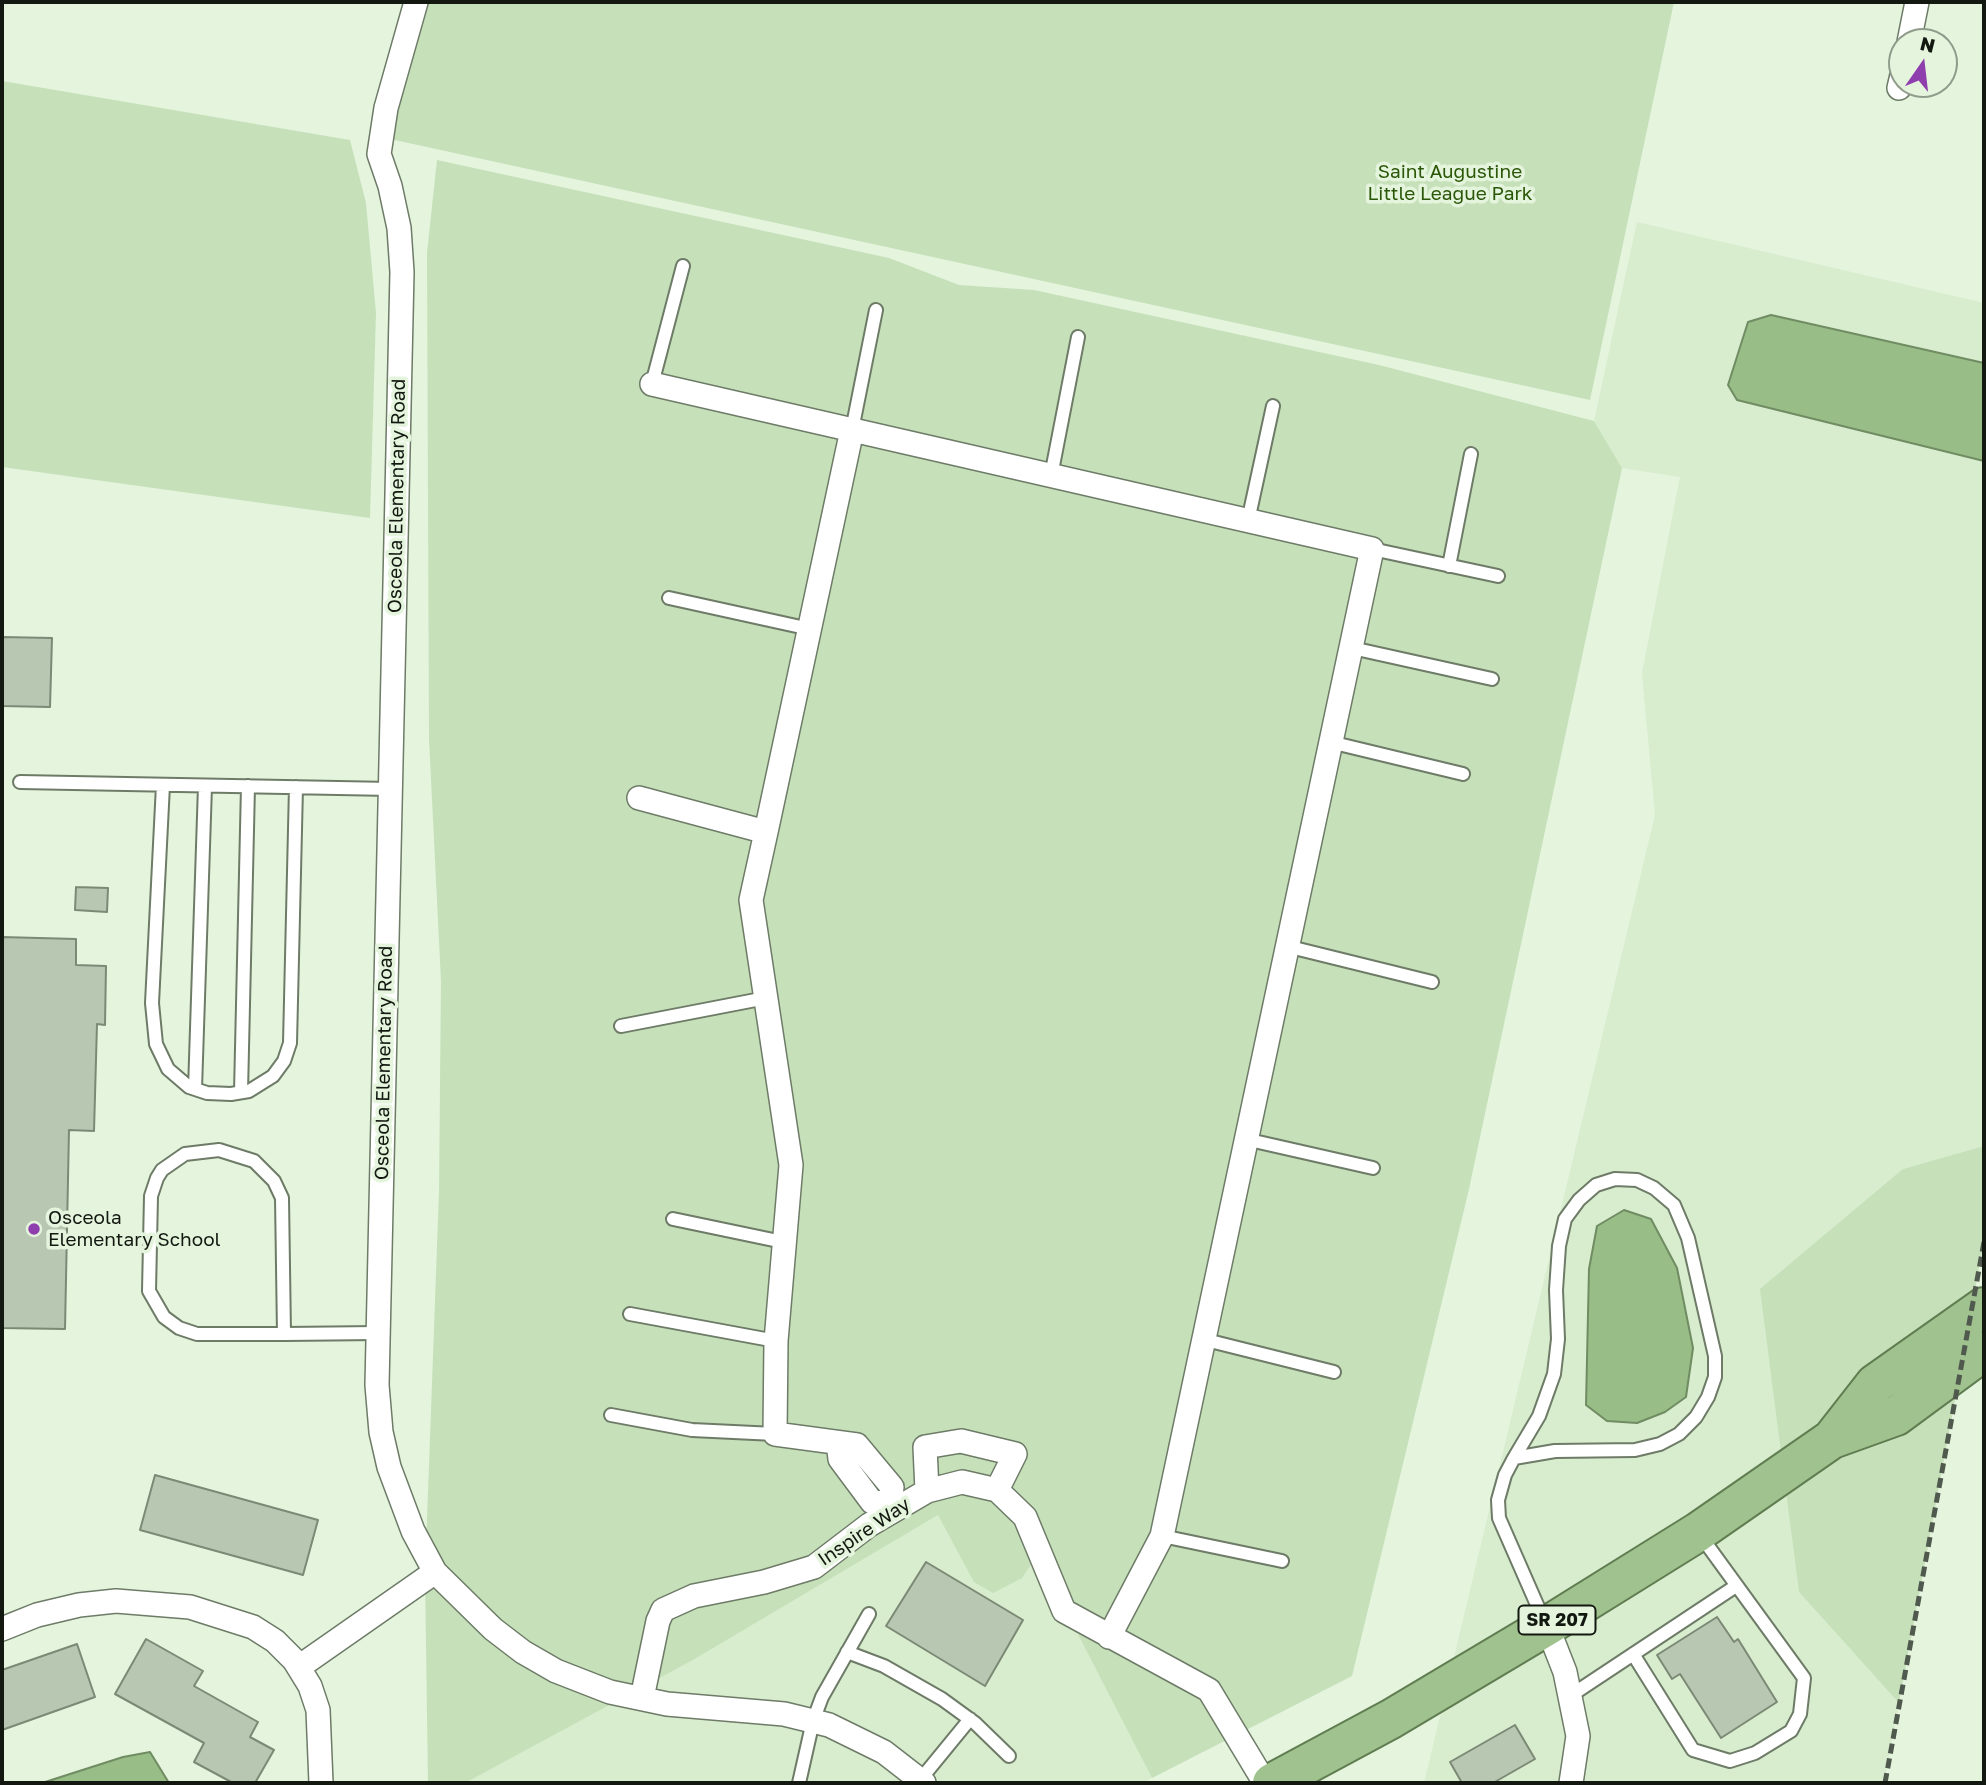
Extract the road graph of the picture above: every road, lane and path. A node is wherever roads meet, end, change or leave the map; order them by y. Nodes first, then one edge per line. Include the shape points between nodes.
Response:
1 (416, 2) edge
2 (1917, 2) edge
3 (1912, 28) edge
4 (683, 266) dead end
5 (876, 310) dead end
6 (1078, 337) dead end
7 (652, 384) joint
8 (1273, 406) dead end
9 (852, 430) junction
10 (1471, 454) dead end
11 (1051, 476) junction
12 (1248, 521) junction
13 (1372, 549) junction
14 (1449, 566) junction
15 (1498, 576) dead end
16 (669, 598) dead end
17 (810, 629) junction
18 (1352, 648) junction
19 (1492, 679) dead end
20 (1330, 742) junction
21 (1463, 774) dead end
22 (20, 782) dead end
23 (163, 785) junction
24 (205, 786) junction
25 (248, 786) junction
26 (296, 788) junction
27 (391, 789) junction
28 (639, 798) dead end
29 (766, 832) junction
30 (1286, 946) junction
31 (1432, 982) dead end
32 (766, 998) junction
33 (621, 1026) dead end
34 (195, 1089) junction
35 (241, 1093) junction
36 (1245, 1139) junction
37 (1373, 1168) dead end
38 (673, 1219) dead end
39 (783, 1242) junction
40 (1984, 1307) edge
41 (630, 1314) dead end
42 (378, 1333) junction
43 (284, 1334) junction
44 (1202, 1339) junction
45 (776, 1341) junction
46 (1984, 1351) edge
47 (1334, 1372) dead end
48 (611, 1415) dead end
49 (775, 1434) junction
50 (1832, 1439) junction
51 (1514, 1458) junction
52 (996, 1490) junction
53 (927, 1491) junction
54 (892, 1506) junction
55 (1698, 1532) junction
56 (1162, 1536) junction
57 (1282, 1561) dead end
58 (435, 1572) junction
59 (1736, 1586) junction
60 (869, 1614) dead end
61 (1547, 1626) junction
62 (2, 1629) edge
63 (1109, 1637) junction
64 (847, 1652) junction
65 (1633, 1654) junction
66 (299, 1667) junction
67 (1570, 1696) junction
68 (642, 1698) junction
69 (970, 1719) junction
70 (813, 1721) junction
71 (1009, 1756) dead end
72 (922, 1782) edge
73 (321, 1783) edge
74 (799, 1783) edge
75 (1265, 1783) edge
76 (1272, 1783) edge
77 (1571, 1783) edge

1 - 27 street, Osceola Elementary Road via 386,108 379,154 395,207 402,272
2 - 3 street
4 - 7 lane
5 - 9 lane
6 - 11 lane
7 - 9 street
8 - 12 lane
9 - 11 street
9 - 17 street
10 - 14 lane
11 - 12 street
12 - 13 street
13 - 14 lane
13 - 18 street
14 - 15 lane
16 - 17 lane
17 - 29 street
18 - 19 lane
18 - 20 street
20 - 21 lane
20 - 30 street
22 - 23 lane
23 - 24 lane
23 - 34 lane via 152,1003 156,1044 174,1076
24 - 25 lane
24 - 34 lane
25 - 26 lane
25 - 35 lane
26 - 27 lane
26 - 35 lane via 289,1043 273,1076
27 - 42 street, Osceola Elementary Road
28 - 29 street
29 - 32 street via 751,900
30 - 31 lane
30 - 36 street
32 - 33 lane
32 - 39 street via 791,1165
34 - 35 lane
36 - 37 lane
36 - 44 street
38 - 39 lane
39 - 45 street
40 - 50 highway, SR 207 via 1875,1384
41 - 45 lane
42 - 43 lane
42 - 58 street, Osceola Elementary Road via 377,1385 389,1467 413,1531
43 - 43 lane via 282,1198 274,1181 254,1161 237,1153 194,1151 176,1158 162,1170 151,1196 149,1291 158,1310 179,1328 197,1334
44 - 47 lane
44 - 56 street
45 - 49 street
46 - 50 highway, SR 207 via 1896,1416
48 - 49 lane via 692,1430
49 - 54 street via 838,1443 840,1459 872,1502
50 - 55 highway, SR 207
51 - 51 lane via 1539,1416 1554,1374 1559,1246 1566,1219 1578,1200 1596,1185 1637,1180 1654,1188 1674,1205 1688,1238 1716,1356 1708,1397 1679,1434 1660,1444 1635,1450 1555,1451
51 - 61 lane via 1505,1475 1499,1518
52 - 53 street, Inspire Way via 962,1482
52 - 53 street via 1015,1454 961,1441 925,1447
52 - 63 street, Inspire Way via 1025,1517 1064,1611
53 - 54 street, Inspire Way
54 - 68 street, Inspire Way via 814,1567 694,1596 663,1609
55 - 59 lane
55 - 61 highway, SR 207
56 - 57 lane
56 - 63 street
58 - 66 street
58 - 68 street, Osceola Elementary Road via 523,1652 591,1687
59 - 65 lane
59 - 65 lane via 1804,1678 1800,1714 1791,1731 1755,1753 1730,1760 1693,1750
60 - 64 lane
61 - 67 street
61 - 76 highway, SR 207
62 - 66 street via 79,1605 156,1602 191,1607 253,1626
63 - 75 street, Inspire Way via 1209,1689
64 - 69 lane via 915,1683
64 - 70 lane
65 - 67 lane
66 - 73 street via 318,1710
67 - 77 street via 1578,1736
68 - 70 street, Osceola Elementary Road
69 - 71 lane
69 - 72 lane
70 - 72 street, Osceola Elementary Road via 884,1752
70 - 74 lane

